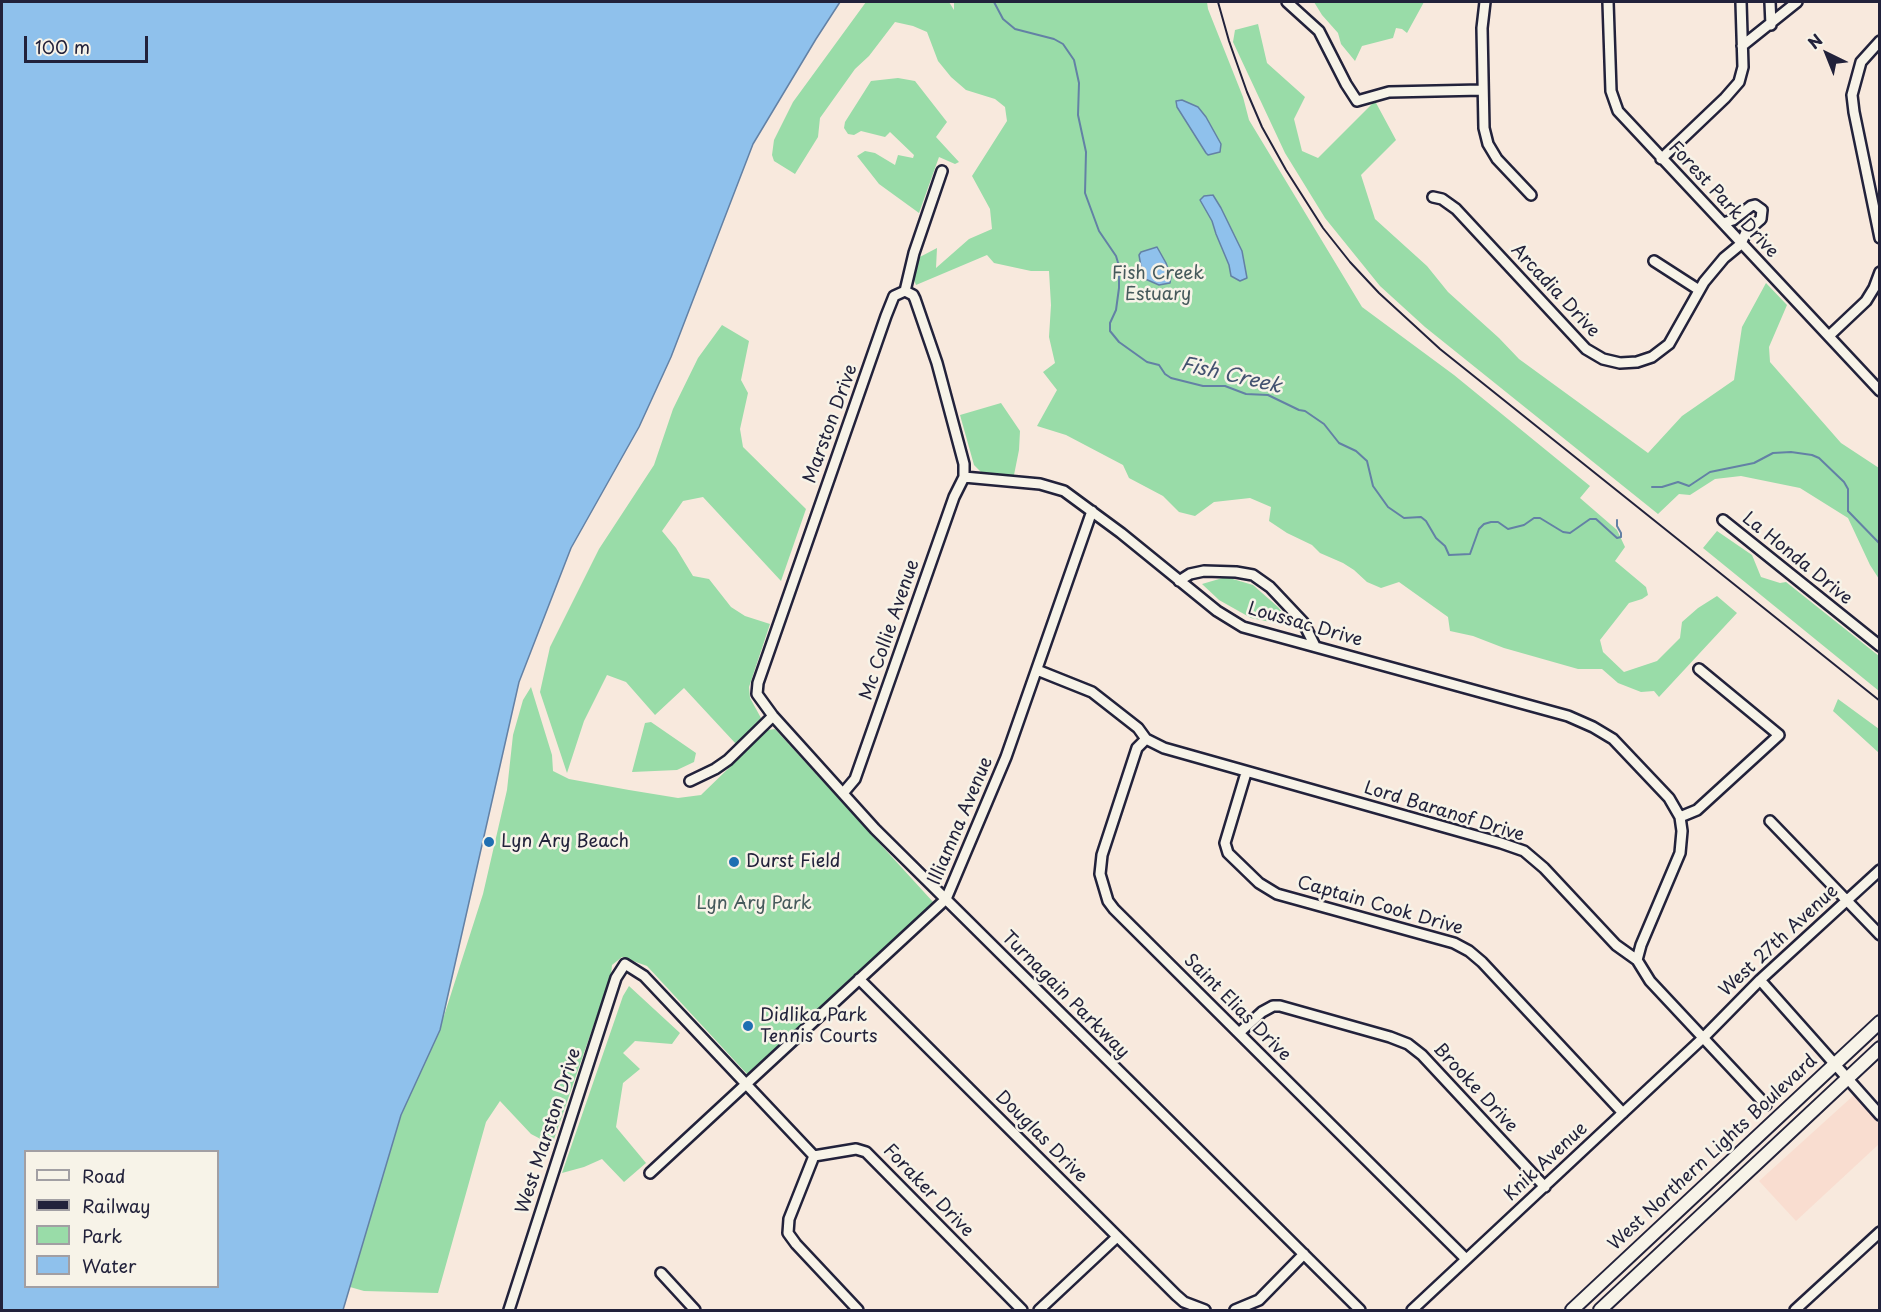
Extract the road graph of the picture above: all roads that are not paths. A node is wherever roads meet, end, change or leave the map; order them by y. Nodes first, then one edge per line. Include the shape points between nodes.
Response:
1 (1287, 2) edge
2 (1485, 2) edge
3 (1608, 2) edge
4 (1741, 2) edge
5 (1770, 2) edge
6 (1797, 2) edge
7 (1771, 25) junction
8 (1880, 41) edge
9 (1742, 46) junction
10 (1482, 90) junction
11 (1661, 159) junction
12 (942, 171) dead end
13 (1531, 195) dead end
14 (1433, 197) dead end
15 (1723, 223) junction
16 (1880, 238) edge
17 (1741, 244) junction
18 (1654, 261) dead end
19 (1880, 272) edge
20 (1698, 290) junction
21 (905, 291) junction
22 (1829, 336) junction
23 (1880, 391) edge
24 (964, 477) junction
25 (1092, 511) junction
26 (1723, 520) dead end
27 (1179, 581) junction
28 (1315, 646) junction
29 (1880, 646) edge
30 (1698, 669) dead end
31 (1036, 670) junction
32 (757, 694) joint
33 (774, 716) junction
34 (1146, 739) junction
35 (1246, 773) junction
36 (690, 781) dead end
37 (844, 792) junction
38 (1680, 817) junction
39 (1770, 821) dead end
40 (1880, 870) edge
41 (946, 899) junction
42 (1847, 900) junction
43 (1880, 935) edge
44 (1637, 960) junction
45 (859, 979) junction
46 (1760, 980) junction
47 (1880, 1022) edge
48 (1239, 1034) junction
49 (1703, 1038) junction
50 (1880, 1048) edge
51 (1835, 1063) junction
52 (1848, 1078) junction
53 (746, 1085) junction
54 (1766, 1105) dead end
55 (1623, 1113) junction
56 (1880, 1115) edge
57 (814, 1156) junction
58 (650, 1173) dead end
59 (1545, 1187) junction
60 (1880, 1232) edge
61 (1117, 1237) junction
62 (1304, 1254) junction
63 (1466, 1259) junction
64 (661, 1273) dead end
65 (509, 1311) edge
66 (695, 1311) edge
67 (858, 1311) edge
68 (1022, 1311) edge
69 (1039, 1311) edge
70 (1205, 1311) edge
71 (1235, 1311) edge
72 (1360, 1311) edge
73 (1412, 1311) edge
74 (1572, 1311) edge
75 (1600, 1311) edge
76 (1795, 1311) edge

1 - 10 street via 1319,31 1357,101 1389,92
2 - 10 street
3 - 11 street, Forest Park Drive via 1611,91 1615,105
4 - 9 street
5 - 7 street
6 - 7 street
7 - 9 street
8 - 16 street via 1861,63 1852,95
9 - 11 street via 1743,72 1737,86
10 - 13 street via 1488,144
11 - 15 street, Forest Park Drive
12 - 21 street, Marston Drive
14 - 20 street, Arcadia Drive via 1456,209 1586,349 1603,360 1630,364 1658,354 1674,337
15 - 17 street, Forest Park Drive
15 - 17 street, Arcadia Drive via 1751,206 1759,207 1761,219 1746,232
17 - 20 street, Arcadia Drive via 1716,266
17 - 22 street, Forest Park Drive
18 - 20 street
19 - 22 street via 1866,301
21 - 24 street via 915,299 937,363
21 - 32 street, Marston Drive via 894,296 886,315
22 - 23 street, Forest Park Drive
24 - 25 street, Loussac Drive via 1051,487 1072,495
24 - 37 street, Mc Collie Avenue via 855,778
25 - 27 street, Loussac Drive
25 - 31 street, Illiamna Avenue
26 - 29 street, La Honda Drive
27 - 28 street, Loussac Drive via 1243,627
27 - 28 street via 1204,571 1253,575 1303,622
28 - 38 street, Loussac Drive via 1582,722 1623,748 1669,798
30 - 38 street via 1779,735 1697,810
31 - 34 street, Lord Baranof Drive via 1101,697
31 - 41 street, Illiamna Avenue via 995,784
32 - 33 street, Turnagain Parkway
33 - 36 street via 722,765
33 - 37 street, Turnagain Parkway
34 - 35 street, Lord Baranof Drive
34 - 48 street, Saint Elias Drive via 1137,748 1102,855 1102,884 1114,909
35 - 44 street, Lord Baranof Drive via 1518,849 1544,868 1616,945
35 - 55 street, Captain Cook Drive via 1225,843 1228,853 1259,883 1278,894 1454,943 1469,951
37 - 41 street, Turnagain Parkway via 875,829
38 - 44 street via 1680,853
39 - 42 street
40 - 42 street, West 27th Avenue
41 - 45 street, Illiamna Avenue
41 - 62 street, Turnagain Parkway
42 - 43 street
42 - 46 street, West 27th Avenue
44 - 49 street, Lord Baranof Drive via 1650,981
45 - 53 street, Illiamna Avenue
45 - 61 street, Douglas Drive
46 - 49 street, West 27th Avenue
46 - 51 street
47 - 51 main road, West Northern Lights Boulevard
48 - 59 street, Brooke Drive via 1262,1012 1280,1006 1408,1044
48 - 63 street, Saint Elias Drive
49 - 54 street, Lord Baranof Drive
49 - 55 street, Knik Avenue
50 - 52 main road, West Northern Lights Boulevard
51 - 52 street
51 - 74 main road, West Northern Lights Boulevard
52 - 56 street
52 - 75 main road, West Northern Lights Boulevard
53 - 57 street
53 - 58 street, Illiamna Avenue
53 - 65 street, West Marston Drive via 644,976 625,964 616,978
55 - 59 street, Knik Avenue
57 - 67 street via 789,1219 788,1233
57 - 68 street, Foraker Drive via 856,1149 866,1152
59 - 63 street, Knik Avenue
60 - 76 street
61 - 69 street
61 - 70 street, Douglas Drive via 1184,1302
62 - 71 street via 1259,1300
62 - 72 street, Turnagain Parkway
63 - 73 street, Knik Avenue
64 - 66 street

